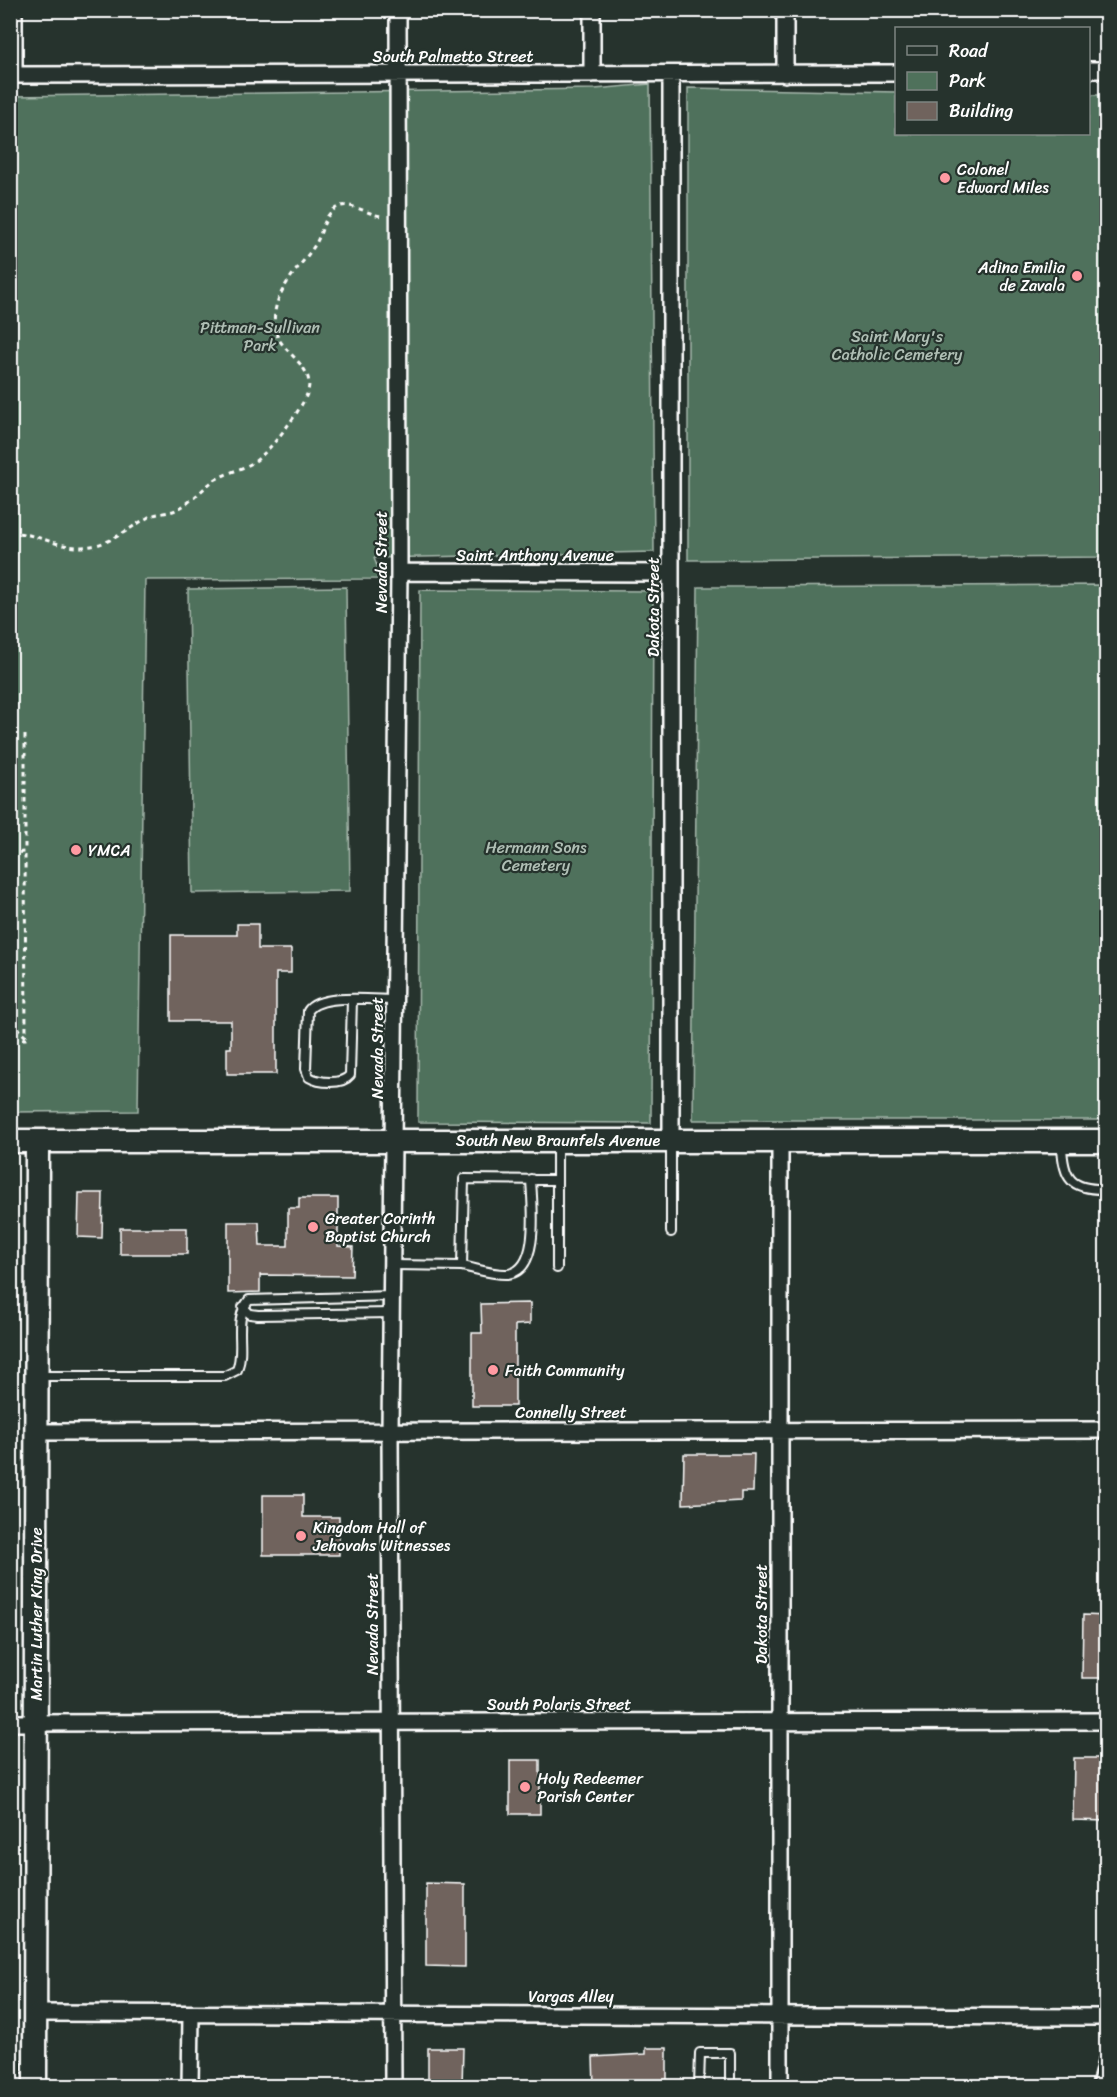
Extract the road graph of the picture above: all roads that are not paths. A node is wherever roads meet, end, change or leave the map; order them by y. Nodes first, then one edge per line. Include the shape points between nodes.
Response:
1 (14, 10) edge
2 (398, 10) edge
3 (592, 10) edge
4 (785, 10) edge
5 (1090, 70) edge
6 (1107, 70) edge
7 (895, 73) edge
8 (592, 74) junction
9 (671, 74) junction
10 (785, 74) junction
11 (12, 75) edge
12 (398, 75) junction
13 (399, 572) junction
14 (671, 573) junction
15 (352, 1000) junction
16 (395, 1000) junction
17 (394, 1139) junction
18 (557, 1140) junction
19 (10, 1141) edge
20 (37, 1141) junction
21 (671, 1141) junction
22 (780, 1141) junction
23 (1062, 1141) junction
24 (1107, 1141) edge
25 (531, 1179) junction
26 (557, 1180) junction
27 (1107, 1189) edge
28 (671, 1232) dead end
29 (393, 1265) junction
30 (462, 1266) junction
31 (557, 1268) dead end
32 (392, 1296) junction
33 (243, 1307) junction
34 (392, 1313) junction
35 (36, 1376) junction
36 (779, 1430) junction
37 (1107, 1430) edge
38 (390, 1431) junction
39 (36, 1432) junction
40 (1107, 1721) edge
41 (390, 1722) junction
42 (778, 1722) junction
43 (10, 1723) edge
44 (35, 1723) junction
45 (35, 2013) junction
46 (393, 2014) junction
47 (780, 2014) junction
48 (191, 2015) junction
49 (1107, 2017) edge
50 (1107, 2062) edge
51 (35, 2086) edge
52 (190, 2086) edge
53 (393, 2086) edge
54 (699, 2086) edge
55 (730, 2086) edge
56 (780, 2086) edge
57 (1100, 2086) edge

1 - 11 street
2 - 12 street, Nevada Street
3 - 8 street
4 - 10 street
5 - 6 street
7 - 10 street, South Palmetto Street
8 - 9 street, South Palmetto Street
8 - 12 street, South Palmetto Street
9 - 10 street, South Palmetto Street
9 - 14 street, Dakota Street
11 - 12 street, South Palmetto Street
12 - 13 street, Nevada Street
13 - 14 street, Saint Anthony Avenue
13 - 16 street, Nevada Street
14 - 21 street, Dakota Street
15 - 15 lane via 321,1000 308,1011 306,1069 316,1081 343,1081 350,1075
15 - 16 lane
16 - 17 street, Nevada Street
17 - 18 main road, South New Braunfels Avenue
17 - 20 main road, South New Braunfels Avenue
17 - 29 street, Nevada Street
18 - 21 main road, South New Braunfels Avenue
18 - 26 lane
19 - 20 main road, South New Braunfels Avenue
20 - 35 main road, Martin Luther King Drive
21 - 22 main road, South New Braunfels Avenue
21 - 28 lane
22 - 23 main road, South New Braunfels Avenue
22 - 36 street, Dakota Street
23 - 24 main road, South New Braunfels Avenue
23 - 27 lane via 1063,1167 1076,1185 1087,1190
25 - 26 lane
25 - 30 lane via 531,1247 520,1271 493,1273
25 - 30 lane via 464,1179
26 - 31 lane
29 - 30 lane
29 - 32 street, Nevada Street
32 - 33 lane via 258,1298
32 - 34 street, Nevada Street
33 - 34 lane via 258,1315
33 - 35 lane via 240,1361 233,1374
34 - 38 street, Nevada Street
35 - 39 main road, Martin Luther King Drive
36 - 37 street, Connelly Street
36 - 38 street, Connelly Street
36 - 42 street, Dakota Street
38 - 39 street, Connelly Street
38 - 41 street, Nevada Street
39 - 44 main road, Martin Luther King Drive
40 - 42 street, South Polaris Street
41 - 42 street, South Polaris Street
41 - 44 street, South Polaris Street
41 - 46 street, Nevada Street
42 - 47 street, Dakota Street
43 - 44 street, South Polaris Street
44 - 45 main road, Martin Luther King Drive
45 - 48 street, Vargas Alley
45 - 51 main road, Martin Luther King Drive
46 - 47 street, Vargas Alley
46 - 48 street, Vargas Alley
46 - 53 street, Nevada Street
47 - 49 street, Vargas Alley
47 - 56 street, Dakota Street
48 - 52 street
50 - 57 street
54 - 55 lane via 700,2053 730,2053

